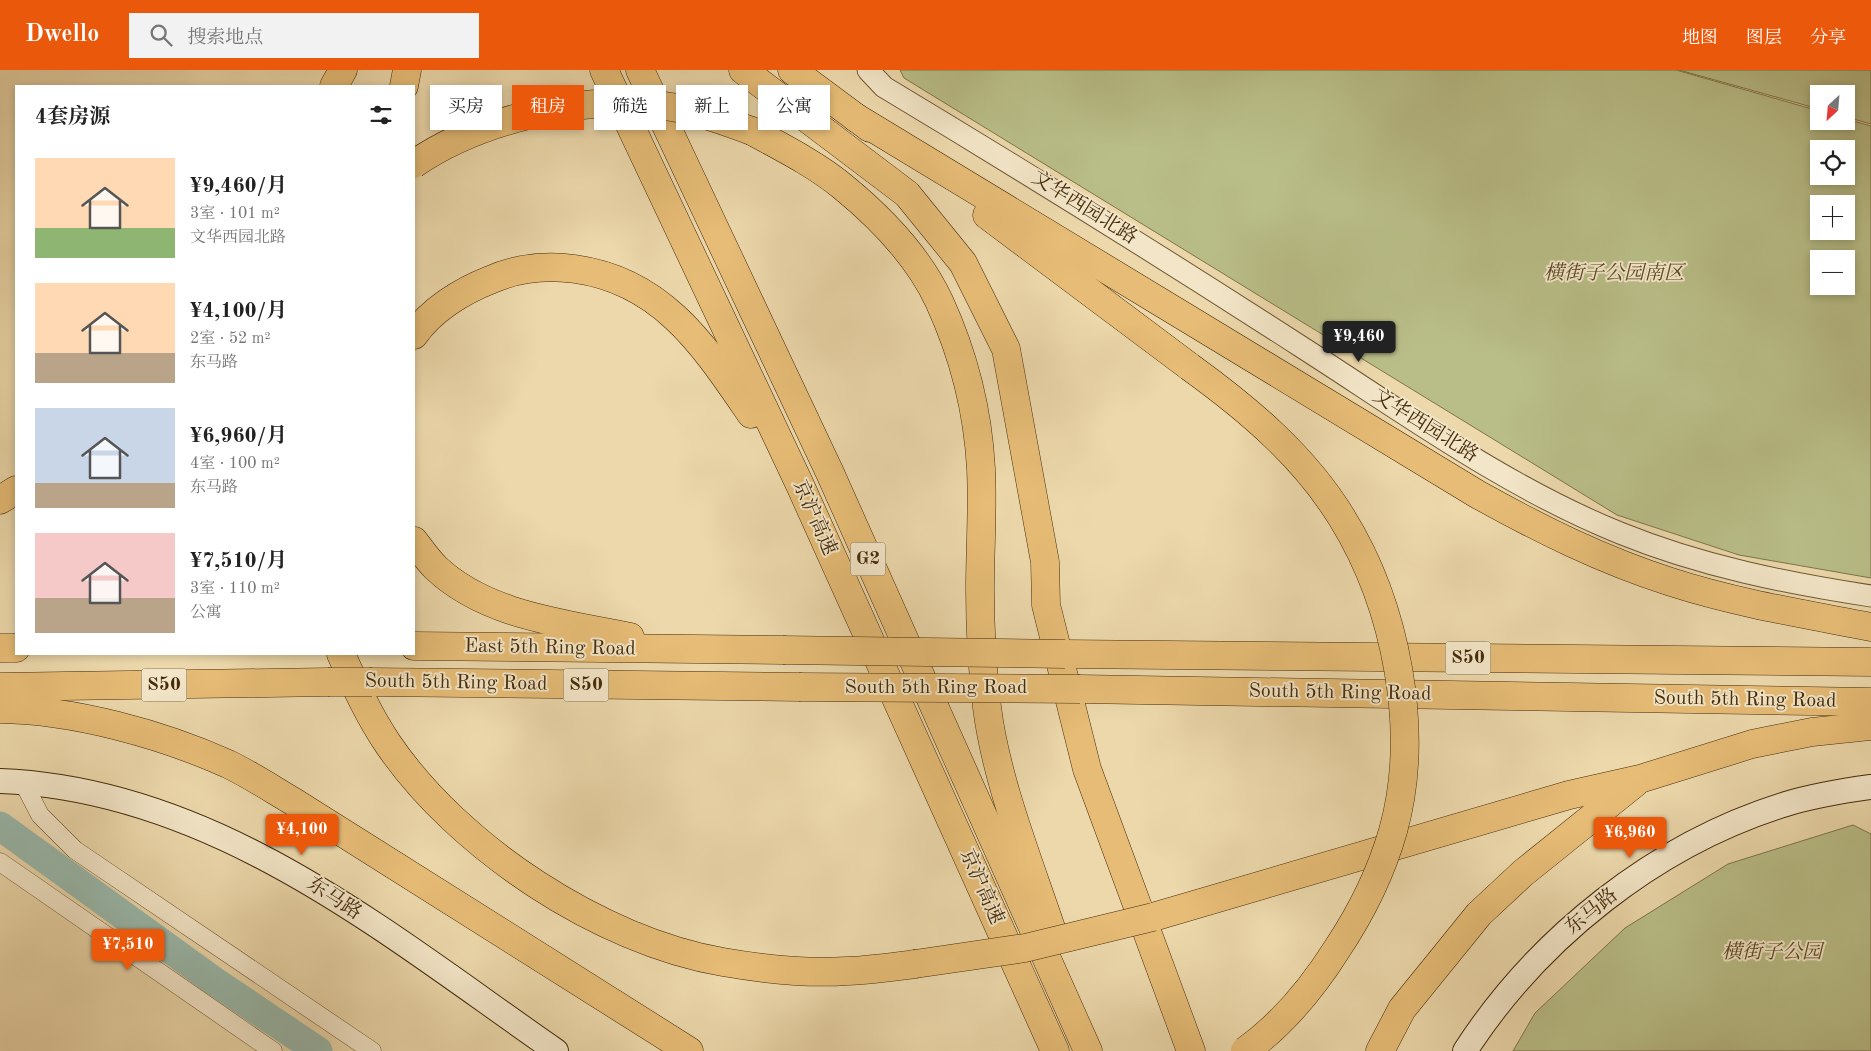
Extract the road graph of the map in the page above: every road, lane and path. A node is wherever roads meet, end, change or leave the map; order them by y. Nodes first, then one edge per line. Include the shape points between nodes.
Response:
1 (343, 70) edge
2 (407, 70) edge
3 (604, 70) edge
4 (640, 70) edge
5 (743, 70) edge
6 (792, 70) edge
7 (868, 70) edge
8 (335, 85) edge
9 (404, 85) edge
10 (855, 117) junction
11 (415, 163) edge
12 (415, 334) edge
13 (800, 486) junction
14 (15, 491) edge
15 (0, 500) edge
16 (415, 542) edge
17 (1871, 596) edge
18 (1871, 627) edge
19 (415, 646) edge
20 (0, 648) edge
21 (15, 648) edge
22 (687, 649) junction
23 (341, 655) edge
24 (1871, 662) edge
25 (0, 687) edge
26 (1871, 702) edge
27 (0, 709) edge
28 (1871, 726) edge
29 (1640, 779) junction
30 (0, 781) edge
31 (23, 782) junction
32 (1871, 787) edge
33 (0, 862) edge
34 (628, 1012) junction
35 (273, 1051) edge
36 (372, 1051) edge
37 (556, 1051) edge
38 (689, 1051) edge
39 (708, 1051) edge
40 (1055, 1051) edge
41 (1089, 1051) edge
42 (1192, 1051) edge
43 (1245, 1051) edge
44 (1380, 1051) edge
45 (1465, 1051) edge

1 - 8 highway
2 - 9 highway
3 - 13 highway, 京沪高速 / G2
4 - 41 highway, 京沪高速 / G2 via 830,473
5 - 42 highway via 907,194 964,264 1006,349 1045,562 1046,605 1087,769
6 - 10 highway
7 - 17 street, 文华西园北路 via 884,87 1109,222 1465,452 1549,500 1620,533 1704,562 1794,584
10 - 18 highway via 1477,494 1542,530 1604,558 1671,582 1731,599
10 - 43 highway, bridge via 1236,401 1271,433 1310,472 1342,518 1381,600 1393,638 1403,736 1402,781 1393,831 1370,891 1320,976 1291,1010
11 - 41 highway, bridge via 456,140 530,114 614,104 664,105 708,115 752,132 803,159 841,185 882,223 912,258 939,300 975,413 981,469 981,645 987,709 994,748
12 - 13 highway via 441,308 471,288 503,274 528,268 560,267 592,272 632,285 658,302 712,356
13 - 40 highway, 京沪高速 / G2
14 - 15 highway
16 - 22 highway via 436,568 469,592 504,608
19 - 22 highway, East 5th Ring Road / S50
20 - 21 highway
22 - 24 highway, South 5th Ring Road / S50, bridge
23 - 29 highway, bridge via 370,714 413,776 486,847 532,882 578,911 672,950 721,962 809,971 915,964 1026,948 1153,917 1569,795
25 - 26 highway, South 5th Ring Road / S50, bridge via 372,682
27 - 34 highway via 28,710 91,721 157,738 228,764
28 - 29 highway via 1812,732 1752,744
29 - 44 highway via 1523,873 1479,914 1402,1009
30 - 31 main road, 东马路
31 - 36 street via 40,815 75,850
31 - 37 main road, 东马路 via 74,789 135,804 212,832 272,861 328,894
32 - 45 main road, 东马路 via 1778,808 1692,844 1636,878 1559,939 1485,1020
33 - 35 street
34 - 38 highway
34 - 39 highway

